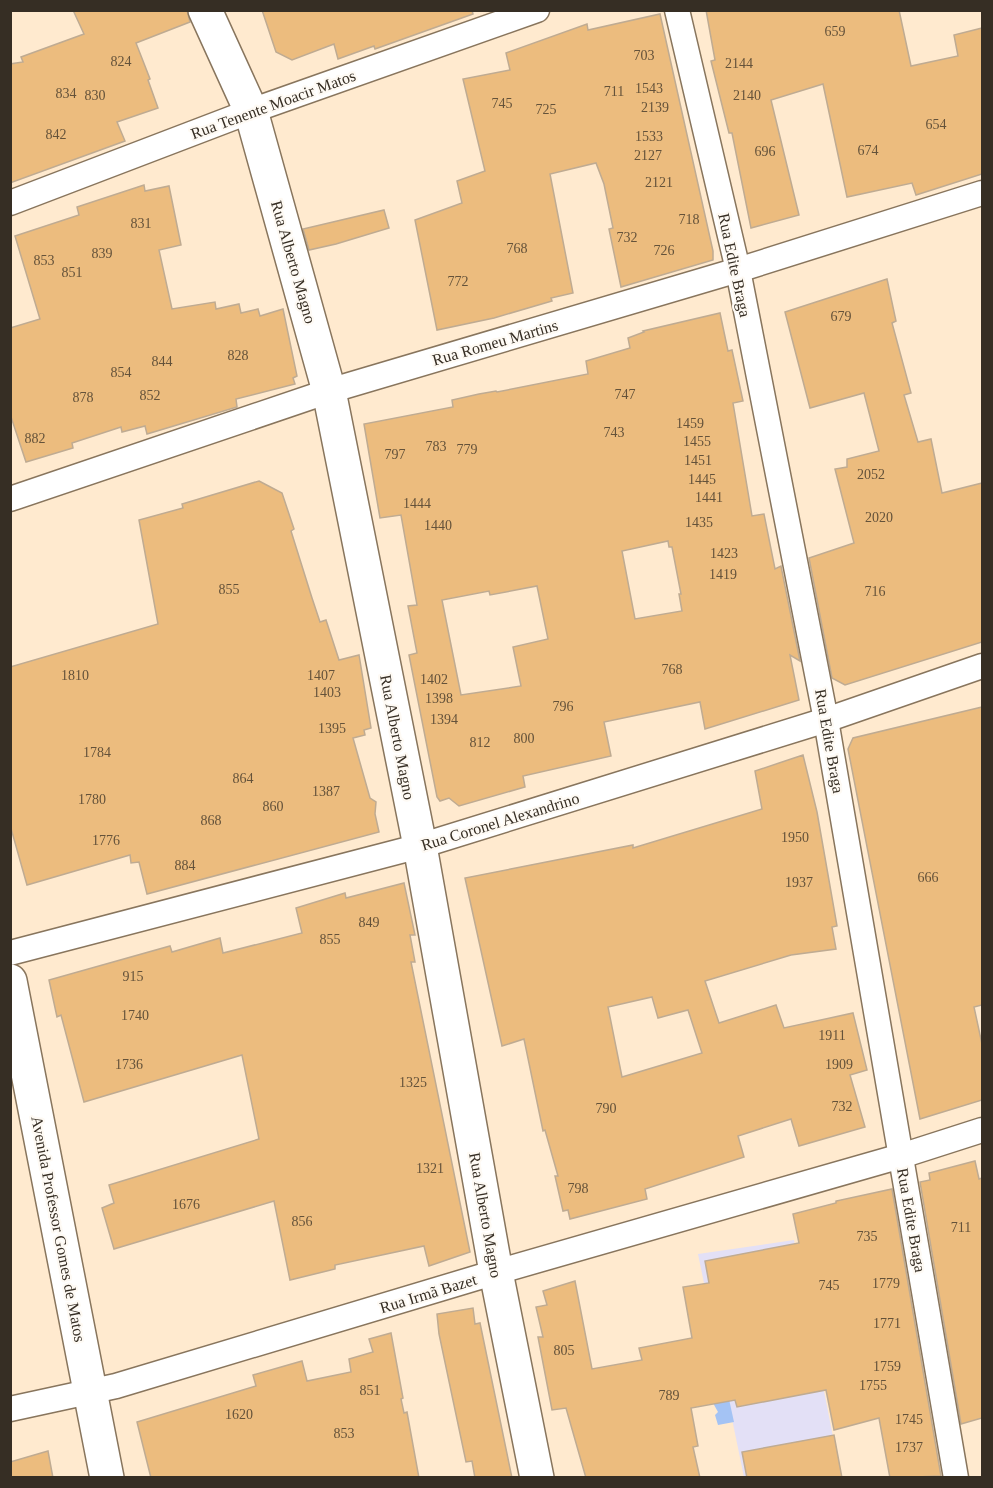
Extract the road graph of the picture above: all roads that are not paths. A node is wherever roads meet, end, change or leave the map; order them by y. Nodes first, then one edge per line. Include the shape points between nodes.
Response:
1 (205, 10) edge
2 (537, 10) edge
3 (677, 10) edge
4 (251, 111) junction
5 (982, 193) edge
6 (10, 203) edge
7 (738, 270) junction
8 (329, 391) junction
9 (10, 499) edge
10 (982, 666) edge
11 (826, 720) junction
12 (420, 846) junction
13 (10, 953) edge
14 (10, 981) edge
15 (982, 1130) edge
16 (901, 1156) junction
17 (496, 1272) junction
18 (90, 1393) junction
19 (10, 1409) edge
20 (107, 1478) edge
21 (537, 1478) edge
22 (956, 1478) edge

1 - 4 main road, Rua Alberto Magno
2 - 4 street, Rua Tenente Moacir Matos
3 - 7 street, Rua Edite Braga
4 - 6 street, Rua Tenente Moacir Matos
4 - 8 main road, Rua Alberto Magno
5 - 7 street, Rua Romeu Martins
7 - 8 street, Rua Romeu Martins
7 - 11 street, Rua Edite Braga
8 - 9 street, Rua Romeu Martins
8 - 12 main road, Rua Alberto Magno
10 - 11 street, Rua Coronel Alexandrino
11 - 12 street, Rua Coronel Alexandrino
11 - 16 street, Rua Edite Braga
12 - 13 street, Rua Coronel Alexandrino
12 - 17 main road, Rua Alberto Magno
14 - 18 main road, Avenida Professor Gomes de Matos
15 - 16 street, Rua Irmã Bazet
16 - 17 street, Rua Irmã Bazet
16 - 22 street, Rua Edite Braga
17 - 18 street, Rua Irmã Bazet
17 - 21 main road, Rua Alberto Magno
18 - 19 street, Rua Irmã Bazet
18 - 20 main road, Avenida Professor Gomes de Matos

